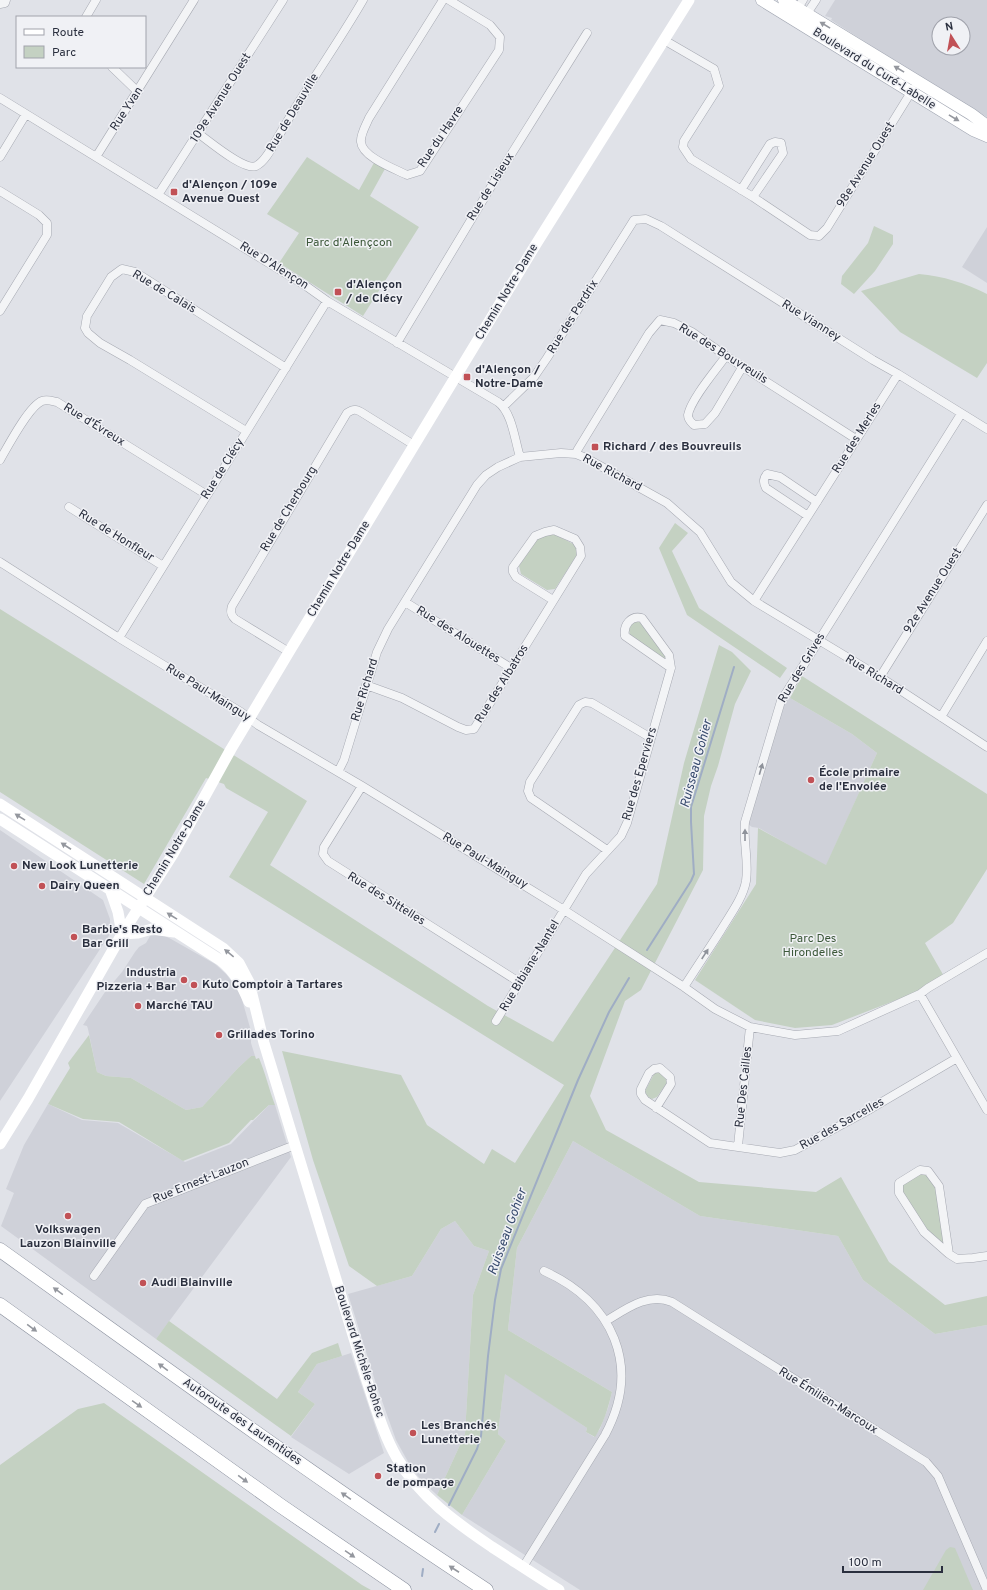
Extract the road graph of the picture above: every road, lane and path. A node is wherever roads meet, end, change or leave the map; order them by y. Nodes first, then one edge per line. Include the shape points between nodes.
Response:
1 (6, 0) edge
2 (96, 0) edge
3 (194, 0) edge
4 (283, 0) edge
5 (364, 0) edge
6 (443, 0) edge
7 (450, 0) edge
8 (690, 0) edge
9 (762, 0) edge
10 (784, 0) edge
11 (816, 0) edge
12 (0, 4) edge
13 (800, 13) edge
14 (87, 16) edge
15 (587, 33) dead end
16 (664, 40) junction
17 (113, 68) edge
18 (917, 81) junction
19 (138, 92) junction
20 (911, 92) junction
21 (0, 98) edge
22 (26, 114) junction
23 (987, 126) edge
24 (199, 134) junction
25 (987, 136) edge
26 (0, 157) edge
27 (96, 157) junction
28 (0, 190) edge
29 (741, 190) junction
30 (158, 195) junction
31 (753, 196) junction
32 (634, 220) joint
33 (327, 301) junction
34 (0, 311) edge
35 (397, 343) junction
36 (726, 356) junction
37 (743, 366) junction
38 (286, 368) junction
39 (898, 374) junction
40 (456, 377) junction
41 (503, 407) junction
42 (961, 414) junction
43 (987, 429) edge
44 (246, 432) junction
45 (856, 439) junction
46 (414, 445) junction
47 (576, 454) junction
48 (520, 457) junction
49 (0, 460) edge
50 (207, 496) junction
51 (817, 502) junction
52 (987, 505) edge
53 (70, 507) dead end
54 (808, 516) junction
55 (0, 562) edge
56 (163, 566) junction
57 (554, 600) junction
58 (754, 601) junction
59 (405, 602) junction
60 (119, 638) junction
61 (818, 641) junction
62 (987, 641) edge
63 (289, 652) junction
64 (511, 668) junction
65 (671, 668) junction
66 (880, 677) junction
67 (366, 685) junction
68 (941, 716) junction
69 (250, 718) junction
70 (651, 738) junction
71 (987, 747) edge
72 (338, 772) junction
73 (362, 786) junction
74 (0, 804) edge
75 (0, 819) edge
76 (607, 850) junction
77 (110, 889) junction
78 (142, 902) junction
79 (564, 910) junction
80 (177, 932) junction
81 (122, 934) junction
82 (987, 953) edge
83 (519, 982) junction
84 (684, 987) junction
85 (920, 994) junction
86 (496, 1021) dead end
87 (750, 1027) junction
88 (264, 1043) junction
89 (957, 1058) junction
90 (656, 1108) junction
91 (987, 1110) edge
92 (0, 1144) edge
93 (295, 1145) junction
94 (738, 1146) junction
95 (0, 1250) edge
96 (949, 1254) junction
97 (987, 1256) edge
98 (544, 1271) dead end
99 (94, 1276) dead end
100 (0, 1305) edge
101 (606, 1321) junction
102 (523, 1567) junction
103 (404, 1590) edge
104 (486, 1590) edge
105 (558, 1590) edge
106 (987, 1590) edge

1 - 12 street
2 - 14 street
3 - 19 street, Rue Yvan
4 - 24 street, 109e Avenue Ouest
5 - 24 street, Rue de Deauville via 267,156 256,166 249,166 232,158
6 - 7 street, Rue du Havre via 369,118 360,140 366,152 407,175 420,171 499,50 500,37 490,24
8 - 16 street, Chemin Notre-Dame
9 - 13 main road, Boulevard du Curé-Labelle
10 - 13 main road, Boulevard du Curé-Labelle
11 - 13 street
18 -> 13 main road, Boulevard du Curé-Labelle
13 - 20 main road, Boulevard du Curé-Labelle
15 - 35 street, Rue de Lisieux
16 - 29 street via 714,69 719,86 684,141 683,147 690,159
16 - 40 street, Chemin Notre-Dame
17 - 19 street
18 - 20 street, 98e Avenue Ouest
18 - 23 main road, Boulevard du Curé-Labelle
19 - 27 street, Rue Yvan
20 -> 25 main road, Boulevard du Curé-Labelle
20 - 31 street, 98e Avenue Ouest via 819,236 810,235
21 - 22 street, Rue D'Alençon
22 - 26 street
22 - 27 street, Rue D'Alençon
24 - 30 street, 109e Avenue Ouest
27 - 30 street, Rue D'Alençon
28 - 34 street via 39,215 47,223 47,235
29 - 31 street
29 - 31 street via 770,144 781,143 783,153
30 - 33 street, Rue D'Alençon
32 - 39 street, Rue Vianney via 646,219 661,226
32 - 41 street, Rue des Perdrix via 547,358 534,376
33 - 35 street, Rue D'Alençon
33 - 38 street, Rue de Clécy
35 - 40 street, Rue D'Alençon
36 - 37 street, Rue des Bouvreuils
36 - 37 street via 694,400 688,415 694,426 705,424 715,412
36 - 47 street, Rue des Bouvreuils via 692,332 674,323 660,320 645,340
37 - 45 street, Rue des Bouvreuils
38 - 44 street, Rue de Clécy
38 - 44 street, Rue de Calais via 135,272 122,269 111,278 99,296 87,316 85,328 88,334 100,344
39 - 42 street, Rue Vianney
39 - 45 street, Rue des Merles
40 - 41 street, Rue D'Alençon
40 - 46 street, Chemin Notre-Dame
41 - 48 street via 509,418
42 - 43 street, Rue Vianney
42 - 61 street, Rue des Grives
44 - 50 street, Rue de Clécy
45 - 51 street, Rue des Merles
46 - 63 street, Chemin Notre-Dame
46 - 63 street, Rue de Cherbourg via 362,412 352,410 347,413 230,610 235,619
47 - 48 street, Rue Richard
47 - 58 street, Rue Richard via 666,503 700,532 731,582
48 - 59 street, Rue Richard via 501,465 480,482
49 - 50 street, Rue d'Évreux via 32,407 42,400 50,400
50 - 56 street, Rue de Clécy
51 - 54 street, Rue des Merles
51 - 54 street via 780,477 767,474 764,478 766,488
52 - 66 street, 92e Avenue Ouest
53 - 56 street, Rue de Honfleur
54 - 58 street, Rue des Merles
55 - 60 street, Rue Paul-Mainguy
56 - 60 street, Rue de Clécy
57 - 57 street, Rue des Albatros via 516,577 513,572 513,567 535,536 554,530 574,539 580,547 581,556
57 - 64 street, Rue des Albatros
58 - 61 street, Rue Richard
59 - 64 street, Rue des Alouettes
59 - 67 street, Rue Richard via 376,652
60 - 69 street, Rue Paul-Mainguy
61 - 66 street, Rue Richard
84 -> 61 street, Rue des Grives via 734,910 742,893 747,864 745,822 776,715 781,701
62 - 68 street
63 - 69 street, Chemin Notre-Dame
64 - 67 street, Rue des Albatros via 474,729 466,730 402,698
65 - 65 street via 625,636 624,629 631,619 642,618 669,655
65 - 70 street, Rue des Eperviers
66 - 68 street, Rue Richard
67 - 72 street, Rue Richard via 344,760
68 - 71 street, Rue Richard
69 - 72 street, Rue Paul-Mainguy
69 - 78 street, Chemin Notre-Dame via 173,854
70 - 76 street, Rue des Eperviers via 627,823 621,836
70 - 76 street via 592,703 578,704 530,782 528,791 531,798
72 - 73 street, Rue Paul-Mainguy
73 - 79 street, Rue Paul-Mainguy
73 - 83 street, Rue des Sittelles via 324,847 323,854 328,861
78 -> 74 street, Boulevard Michèle-Bohec
75 - 77 street, Boulevard Michèle-Bohec
76 - 79 street, Rue des Eperviers via 586,874
77 - 78 street, Boulevard Michèle-Bohec
77 - 81 street
78 - 80 street, Boulevard Michèle-Bohec
78 - 81 street, Chemin Notre-Dame
88 -> 78 street, Boulevard Michèle-Bohec via 249,982 239,963 223,948
79 - 83 street, Rue Bibiane-Nantel
79 - 84 street, Rue Paul-Mainguy
80 - 81 street via 152,929
80 - 88 street, Boulevard Michèle-Bohec via 216,957 233,972 245,992
81 - 92 street, Chemin Notre-Dame
82 - 85 street, Rue Paul-Mainguy
83 - 86 street, Rue Bibiane-Nantel
84 - 87 street, Rue Paul-Mainguy via 715,1009
85 - 87 street, Rue Paul-Mainguy via 838,1031 795,1035
85 - 89 street
87 - 94 street, Rue Des Cailles
88 - 93 street, Boulevard Michèle-Bohec
89 - 91 street
89 - 94 street, Rue des Sarcelles via 795,1150 780,1153
90 - 90 street, Rue des Sarcelles via 645,1100 641,1089 649,1073 660,1068 670,1077 671,1084
90 - 94 street, Rue des Sarcelles via 710,1143
93 - 99 street, Rue Ernest-Lauzon via 146,1204
93 - 102 street, Boulevard Michèle-Bohec via 367,1382 394,1452 412,1479 435,1505
104 -> 95 highway, Autoroute des Laurentides via 349,1498
96 - 96 street via 924,1232 899,1193 899,1183 920,1170 928,1171 939,1186
96 - 97 street via 957,1259
98 - 101 street via 580,1292
100 -> 103 highway via 270,1498
101 - 102 street via 620,1364 621,1387 616,1412 605,1435
101 - 106 street, Rue Émilien-Marcoux via 650,1299 660,1298 672,1302 926,1462 938,1476
102 - 105 street, Boulevard Michèle-Bohec

